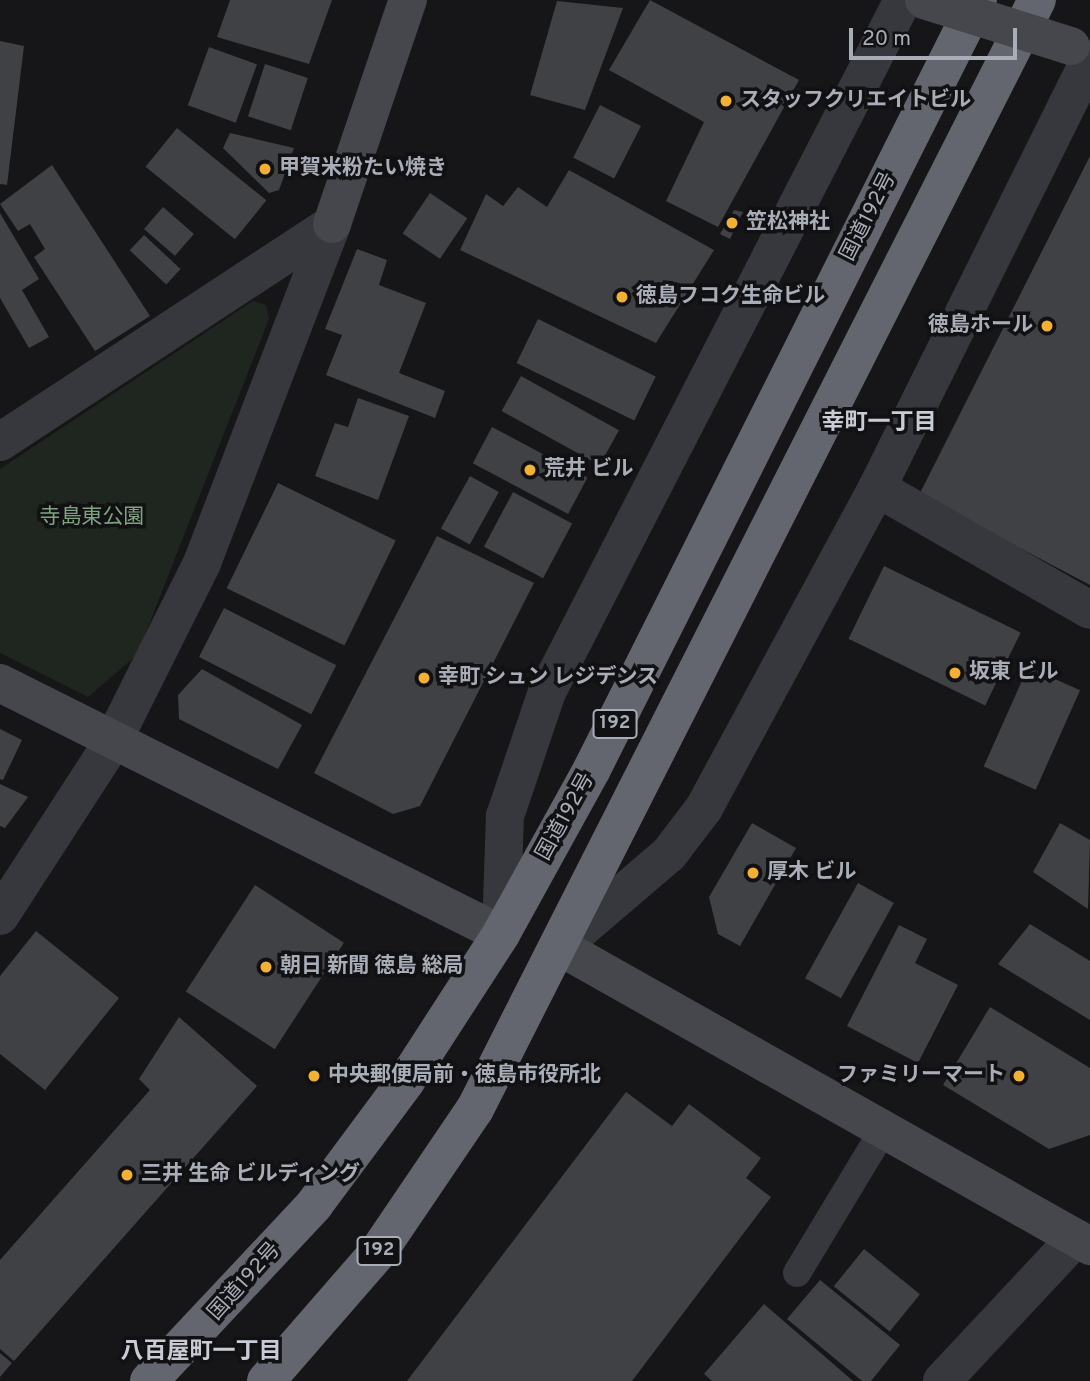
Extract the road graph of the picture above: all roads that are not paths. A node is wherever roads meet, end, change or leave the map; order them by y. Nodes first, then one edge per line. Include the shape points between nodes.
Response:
1 (408, 0) edge
2 (903, 0) edge
3 (924, 0) edge
4 (978, 0) edge
5 (1037, 0) edge
6 (1084, 52) edge
7 (332, 224) junction
8 (0, 442) edge
9 (877, 488) junction
10 (1090, 610) edge
11 (0, 683) edge
12 (113, 741) junction
13 (0, 916) edge
14 (500, 934) junction
15 (560, 947) junction
16 (882, 1132) junction
17 (1086, 1235) edge
18 (797, 1273) dead end
19 (945, 1380) edge
20 (149, 1381) edge
21 (266, 1381) edge

1 - 7 street
2 - 14 street via 547,692 505,816
3 - 6 street, bridge
4 - 14 highway, 国道192号 / 192 via 592,769
5 - 15 highway, 192
6 - 9 street
7 - 8 street
7 - 12 street via 202,563
9 - 10 street
9 - 15 street via 704,808 669,854
11 - 12 street
12 - 13 street
12 - 14 street
14 - 20 highway, 国道192号 / 192 via 406,1081 314,1205
15 - 16 street
15 - 21 highway, 192 via 475,1109 378,1252
16 - 17 street
16 - 18 lane
17 - 19 street

